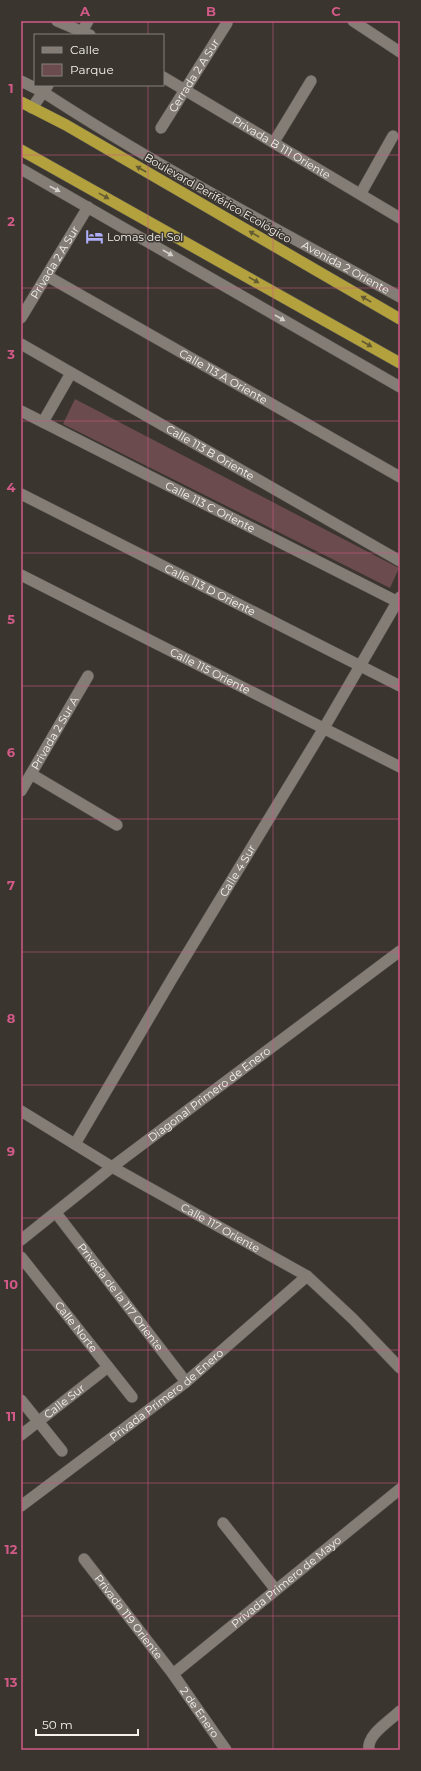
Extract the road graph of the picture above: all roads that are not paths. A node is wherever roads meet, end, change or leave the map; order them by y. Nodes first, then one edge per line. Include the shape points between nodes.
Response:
1 (57, 21) edge
2 (88, 21) edge
3 (353, 21) edge
4 (227, 23) dead end
5 (84, 34) edge
6 (400, 52) edge
7 (164, 78) edge
8 (21, 81) edge
9 (311, 81) dead end
10 (34, 85) edge
11 (45, 88) edge
12 (184, 89) junction
13 (21, 102) edge
14 (32, 108) junction
15 (161, 128) dead end
16 (393, 136) dead end
17 (274, 142) junction
18 (21, 150) edge
19 (21, 169) edge
20 (361, 193) junction
21 (88, 207) junction
22 (400, 218) edge
23 (47, 276) junction
24 (400, 297) edge
25 (21, 318) edge
26 (400, 318) edge
27 (21, 344) edge
28 (400, 363) edge
29 (71, 373) junction
30 (400, 387) edge
31 (21, 411) edge
32 (43, 422) junction
33 (400, 477) edge
34 (21, 494) edge
35 (400, 561) edge
36 (21, 575) edge
37 (399, 601) edge
38 (361, 666) junction
39 (88, 676) dead end
40 (400, 686) edge
41 (324, 728) junction
42 (400, 767) edge
43 (31, 774) junction
44 (21, 791) edge
45 (117, 825) dead end
46 (400, 951) edge
47 (21, 1111) edge
48 (75, 1144) junction
49 (112, 1168) junction
50 (56, 1212) junction
51 (21, 1240) edge
52 (21, 1257) edge
53 (307, 1276) junction
54 (108, 1367) junction
55 (400, 1368) edge
56 (186, 1382) junction
57 (132, 1397) dead end
58 (21, 1400) edge
59 (38, 1422) junction
60 (21, 1435) edge
61 (62, 1451) dead end
62 (400, 1489) edge
63 (21, 1506) edge
64 (223, 1523) dead end
65 (84, 1559) dead end
66 (276, 1590) junction
67 (173, 1674) junction
68 (400, 1711) edge
69 (226, 1750) edge
70 (369, 1750) edge

1 - 5 street
2 - 5 street
3 - 6 street
4 - 12 street, Cerrada 2 A Sur
7 - 12 street, Privada B 111 Oriente
8 - 10 street, Avenida 2 Oriente
9 - 17 street
11 - 14 street
11 - 24 street, Avenida 2 Oriente via 79,115 210,192
12 - 15 street, Cerrada 2 A Sur
12 - 17 street, Privada B 111 Oriente
13 - 14 highway, Boulevard Periférico Ecológico
26 -> 14 highway, Boulevard Periférico Ecológico via 66,124
16 - 20 street
17 - 20 street, Privada B 111 Oriente
18 -> 28 highway
19 -> 21 street
20 - 22 street, Privada B 111 Oriente
21 - 23 street, Privada 2 A Sur
21 -> 30 street
23 - 25 street, Privada 2 A Sur
23 - 33 street, Calle 113 A Oriente
27 - 29 street, Calle 113 B Oriente
29 - 32 street
29 - 35 street, Calle 113 B Oriente
31 - 32 street, Calle 113 C Oriente
32 - 37 street, Calle 113 C Oriente
34 - 38 street, Calle 113 D Oriente
36 - 41 street, Calle 115 Oriente
37 - 38 street, Calle 4 Sur
38 - 40 street, Calle 113 D Oriente
38 - 41 street, Calle 4 Sur
39 - 43 street, Privada 2 Sur A
41 - 42 street, Calle 115 Oriente
41 - 48 street, Calle 4 Sur
43 - 44 street, Privada 2 Sur A
43 - 45 street
46 - 49 street, Diagonal Primero de Enero
47 - 48 street, Calle 117 Oriente
48 - 49 street, Calle 117 Oriente
49 - 50 street, Diagonal Primero de Enero
49 - 53 street, Calle 117 Oriente
50 - 51 street, Diagonal Primero de Enero
50 - 56 street, Privada de la 117 Oriente
52 - 54 street, Calle Norte
53 - 55 street, Calle 117 Oriente
53 - 56 street, Privada Primero de Enero
54 - 57 street, Calle Norte
54 - 59 street, Calle Sur
56 - 63 street, Privada Primero de Enero
58 - 59 street
59 - 60 street, Calle Sur
59 - 61 street
62 - 66 street, Privada Primero de Mayo
64 - 66 street
65 - 67 street, Privada 119 Oriente
66 - 67 street, Privada Primero de Mayo
67 - 69 street, 2 de Enero
68 - 70 street via 372,1737 368,1745

